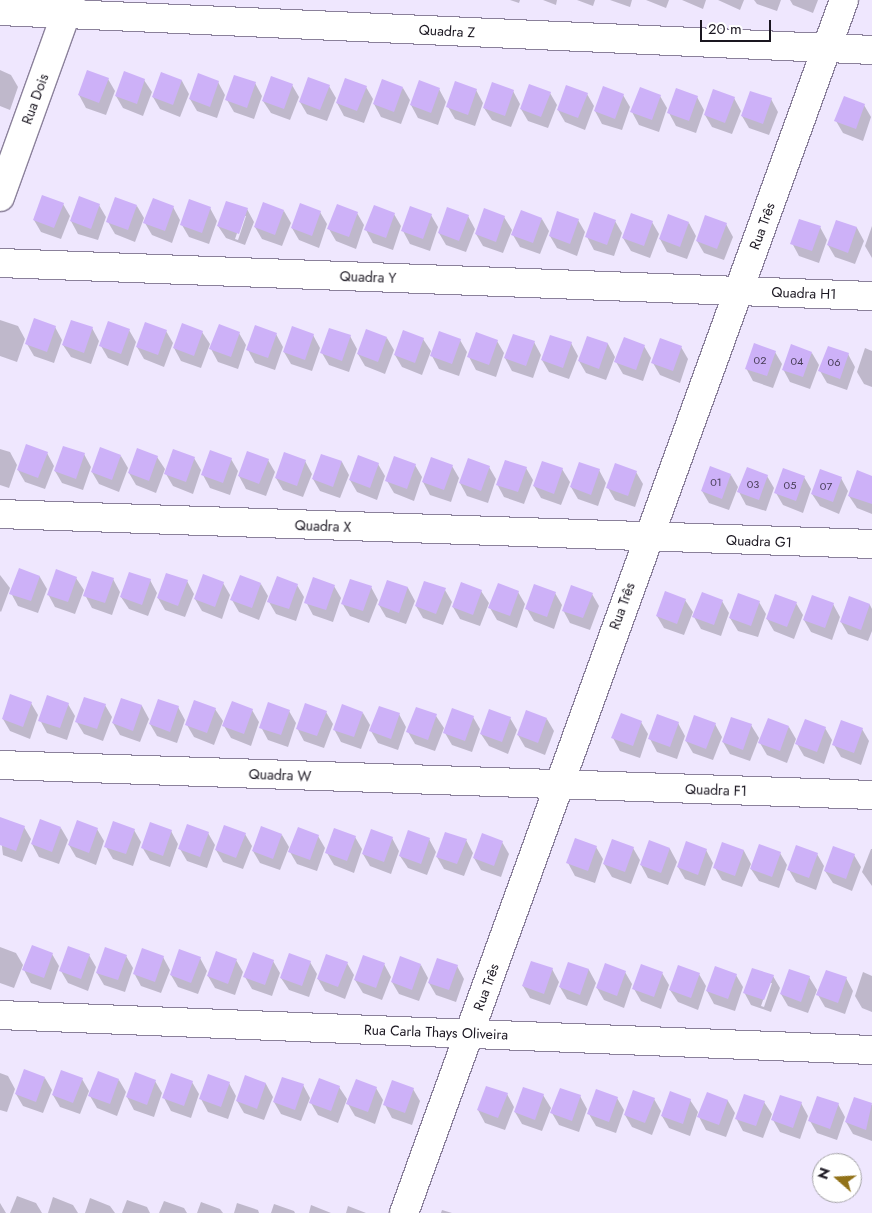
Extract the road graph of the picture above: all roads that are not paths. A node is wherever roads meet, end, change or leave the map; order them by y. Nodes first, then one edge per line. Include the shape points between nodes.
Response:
1 (844, 0) edge
2 (68, 6) edge
3 (0, 11) edge
4 (828, 49) junction
5 (872, 50) edge
6 (0, 197) edge
7 (0, 263) edge
8 (737, 291) junction
9 (872, 296) edge
10 (0, 514) edge
11 (647, 538) junction
12 (872, 544) edge
13 (0, 766) edge
14 (559, 784) junction
15 (872, 795) edge
16 (0, 1015) edge
17 (469, 1034) junction
18 (872, 1050) edge
19 (404, 1213) edge

1 - 4 street, Rua Três
2 - 3 street, Quadra Z
2 - 4 street, Quadra Z
2 - 6 street, Rua Dois
4 - 5 street, Quadra Z
4 - 8 street, Rua Três
7 - 8 street, Quadra Y
8 - 9 street, Quadra H1
8 - 11 street, Rua Três
10 - 11 street, Quadra X
11 - 12 street, Quadra G1
11 - 14 street, Rua Três
13 - 14 street, Quadra W
14 - 15 street, Quadra F1
14 - 17 street, Rua Três
16 - 17 street, Rua Carla Thays Oliveira
17 - 18 street, Rua Carla Thays Oliveira
17 - 19 street, Rua Três

